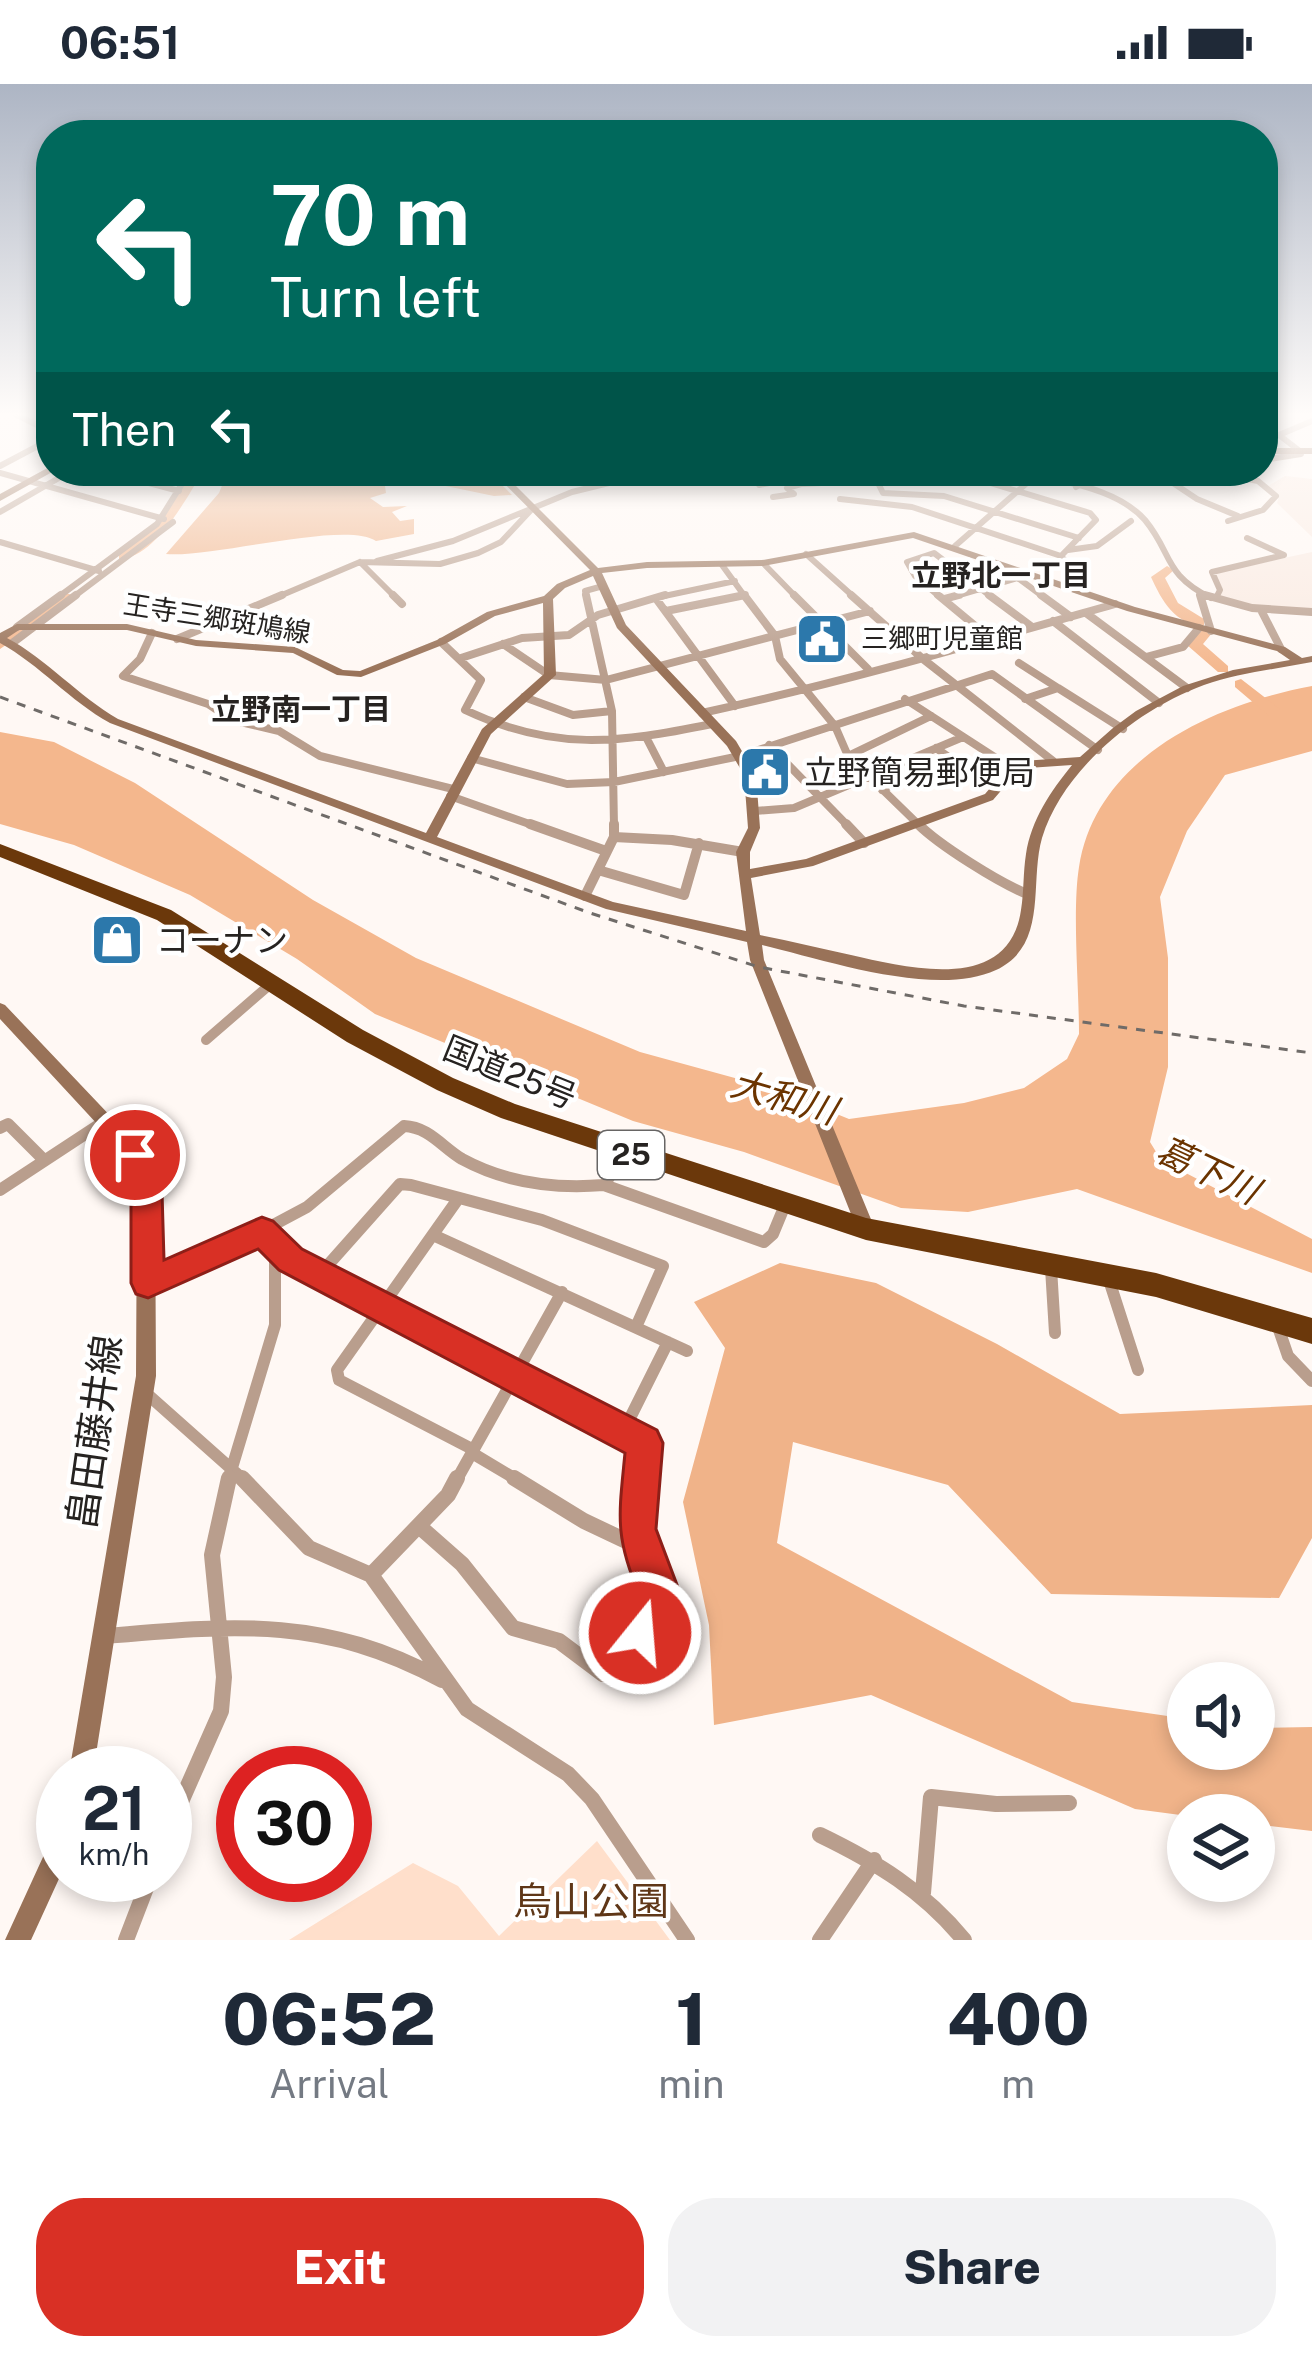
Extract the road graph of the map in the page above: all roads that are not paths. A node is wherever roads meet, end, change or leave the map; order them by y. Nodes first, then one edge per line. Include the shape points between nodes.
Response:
1 (100, 501) edge
2 (175, 501) edge
3 (524, 501) edge
4 (552, 501) edge
5 (896, 501) edge
6 (959, 501) edge
7 (1007, 501) edge
8 (1049, 501) edge
9 (1108, 501) edge
10 (1201, 501) edge
11 (1272, 501) edge
12 (532, 509) junction
13 (996, 512) junction
14 (1238, 515) junction
15 (166, 520) junction
16 (1131, 521) dead end
17 (1228, 521) dead end
18 (976, 528) junction
19 (1079, 538) junction
20 (1247, 538) dead end
21 (0, 542) edge
22 (955, 546) junction
23 (806, 554) junction
24 (1064, 554) junction
25 (360, 562) junction
26 (376, 562) junction
27 (764, 562) junction
28 (722, 565) junction
29 (596, 571) junction
30 (101, 572) junction
31 (735, 581) junction
32 (1063, 584) junction
33 (603, 586) junction
34 (984, 587) junction
35 (1200, 593) junction
36 (745, 595) junction
37 (548, 598) junction
38 (944, 598) junction
39 (1216, 598) junction
40 (657, 600) junction
41 (402, 604) dead end
42 (1115, 604) junction
43 (614, 610) junction
44 (1262, 610) junction
45 (665, 611) junction
46 (870, 611) junction
47 (1312, 611) edge
48 (1086, 613) junction
49 (1071, 616) junction
50 (592, 618) junction
51 (1053, 621) junction
52 (823, 622) junction
53 (1032, 626) junction
54 (26, 627) junction
55 (1205, 629) junction
56 (152, 633) junction
57 (775, 636) junction
58 (550, 637) junction
59 (177, 639) junction
60 (991, 639) junction
61 (4, 641) edge
62 (441, 642) junction
63 (502, 644) junction
64 (1282, 649) junction
65 (701, 655) junction
66 (1146, 657) junction
67 (460, 658) junction
68 (923, 659) junction
69 (1306, 660) edge
70 (1019, 663) dead end
71 (658, 667) junction
72 (868, 669) junction
73 (550, 674) junction
74 (606, 680) junction
75 (953, 685) junction
76 (1058, 688) junction
77 (1187, 688) junction
78 (804, 691) junction
79 (524, 697) junction
80 (1025, 698) junction
81 (905, 699) junction
82 (1160, 703) junction
83 (735, 706) junction
84 (612, 711) junction
85 (931, 716) junction
86 (707, 718) junction
87 (494, 724) junction
88 (835, 726) junction
89 (1123, 728) junction
90 (646, 737) junction
91 (963, 737) junction
92 (614, 744) junction
93 (769, 745) junction
94 (936, 748) junction
95 (1098, 750) junction
96 (740, 756) junction
97 (848, 756) junction
98 (471, 758) junction
99 (1053, 761) junction
100 (1085, 761) junction
101 (1013, 769) junction
102 (664, 772) junction
103 (868, 776) junction
104 (614, 782) junction
105 (882, 790) junction
106 (451, 793) junction
107 (819, 798) junction
108 (754, 811) junction
109 (917, 824) junction
110 (614, 837) junction
111 (430, 838) junction
112 (699, 843) junction
113 (864, 843) junction
114 (0, 850) edge
115 (606, 851) junction
116 (743, 852) junction
117 (598, 870) junction
118 (744, 874) junction
119 (1028, 894) junction
120 (585, 896) junction
121 (752, 939) junction
122 (273, 982) junction
123 (0, 1010) edge
124 (206, 1040) dead end
125 (106, 1121) junction
126 (0, 1128) edge
127 (625, 1153) junction
128 (44, 1160) junction
129 (604, 1185) junction
130 (0, 1190) edge
131 (458, 1199) junction
132 (785, 1204) junction
133 (866, 1229) junction
134 (262, 1232) junction
135 (433, 1235) junction
136 (275, 1249) junction
137 (1051, 1264) junction
138 (320, 1274) junction
139 (1107, 1274) junction
140 (148, 1283) junction
141 (562, 1292) junction
142 (383, 1306) junction
143 (1277, 1319) junction
144 (636, 1327) junction
145 (1312, 1331) edge
146 (1055, 1334) dead end
147 (668, 1342) junction
148 (687, 1352) dead end
149 (1138, 1370) dead end
150 (515, 1375) junction
151 (1312, 1381) edge
152 (144, 1390) junction
153 (622, 1432) junction
154 (473, 1452) junction
155 (233, 1470) junction
156 (420, 1526) junction
157 (640, 1548) junction
158 (371, 1575) junction
159 (214, 1627) junction
160 (104, 1636) junction
161 (445, 1681) junction
162 (86, 1746) edge
163 (192, 1775) edge
164 (1069, 1803) dead end
165 (820, 1834) dead end
166 (874, 1860) junction
167 (923, 1893) junction
168 (36, 1901) edge
169 (141, 1902) edge
170 (828, 1936) edge
171 (18, 1940) edge
172 (126, 1940) edge
173 (687, 1940) edge
174 (964, 1940) edge

1 - 15 street
2 - 15 street
3 - 12 street
4 - 12 street
5 - 18 street
6 - 13 street
7 - 13 street
8 - 19 street via 1096,520
9 - 35 street via 1137,513 1168,566
10 - 14 street
11 - 14 street
12 - 26 street
12 - 26 street via 478,554 440,564
12 - 29 street
13 - 18 street
13 - 19 street
14 - 17 street
15 - 30 street
15 - 30 street
16 - 24 street via 1097,546
18 - 22 street
18 - 24 street
19 - 24 street
20 - 39 street via 1284,554 1212,572
21 - 30 street
22 - 23 street, 王寺三郷斑鳩線 via 903,535
22 - 32 street, 王寺三郷斑鳩線
23 - 27 street, 王寺三郷斑鳩線
23 - 46 street
24 - 32 street via 1076,573
25 - 26 street
25 - 41 street
25 - 59 street
27 - 28 street, 王寺三郷斑鳩線
27 - 52 street
28 - 29 street, 王寺三郷斑鳩線
28 - 31 street
29 - 33 street
29 - 37 street, 王寺三郷斑鳩線
30 - 54 street
30 - 54 street
31 - 36 street
31 - 40 street
32 - 42 street, 王寺三郷斑鳩線
33 - 43 street
33 - 50 street via 585,591
34 - 38 street
34 - 38 street via 934,553 907,562
34 - 49 street via 1018,578
34 - 53 street
35 - 39 street
35 - 55 street
36 - 45 street
36 - 57 street
37 - 58 street
37 - 62 street, 王寺三郷斑鳩線 via 491,614
38 - 60 street
39 - 44 street
40 - 43 street
40 - 45 street
42 - 48 street
42 - 55 street, 王寺三郷斑鳩線
43 - 50 street
43 - 71 street
44 - 47 street
44 - 64 street
45 - 65 street
46 - 52 street
46 - 68 street
48 - 49 street
48 - 66 street
49 - 51 street
50 - 58 street via 576,632
50 - 74 street
51 - 53 street
51 - 82 street
52 - 57 street
52 - 72 street
53 - 60 street
54 - 56 street, 王寺三郷斑鳩線
54 - 61 street
55 - 64 street, 王寺三郷斑鳩線
55 - 66 street via 1183,647
56 - 59 street, 王寺三郷斑鳩線
56 - 106 street via 123,676 279,730 320,756
57 - 65 street
57 - 78 street via 780,659
58 - 63 street
58 - 73 street
59 - 62 street, 王寺三郷斑鳩線 via 295,650 350,674
60 - 68 street
61 - 111 street via 114,721
62 - 67 street
63 - 67 street
63 - 73 street via 524,666
64 - 69 street, 王寺三郷斑鳩線
65 - 71 street
65 - 83 street
66 - 77 street
67 - 87 street via 481,680 465,710
68 - 72 street
68 - 75 street
69 - 77 street
70 - 76 street
71 - 74 street
71 - 86 street
72 - 78 street
73 - 74 street
73 - 79 street
74 - 84 street
75 - 80 street via 992,674
75 - 81 street
75 - 99 street
76 - 80 street
76 - 89 street
77 - 82 street
78 - 83 street
78 - 88 street
79 - 84 street via 573,715
79 - 87 street
80 - 95 street
81 - 85 street
81 - 88 street
82 - 89 street
83 - 86 street
84 - 92 street
85 - 91 street
85 - 97 street
86 - 90 street
86 - 96 street
87 - 92 street via 539,740
87 - 98 street
88 - 93 street
88 - 97 street
89 - 95 street
90 - 92 street
90 - 102 street
91 - 94 street
91 - 101 street
92 - 104 street
93 - 96 street
93 - 107 street
94 - 103 street
94 - 105 street via 950,758
95 - 100 street
96 - 102 street
96 - 108 street
97 - 103 street
98 - 104 street via 567,784
98 - 106 street
99 - 100 street
99 - 101 street
100 - 119 street via 1043,816
101 - 109 street via 989,796
102 - 104 street
103 - 105 street
103 - 107 street
104 - 110 street
105 - 109 street
106 - 111 street
106 - 115 street
107 - 108 street
107 - 113 street
108 - 116 street
109 - 113 street
109 - 119 street via 942,848
110 - 112 street
110 - 115 street
111 - 120 street
112 - 116 street
112 - 117 street via 684,895
113 - 118 street
114 - 122 highway, 国道25号 / 25 via 149,908
115 - 117 street
116 - 118 street
117 - 120 street
118 - 121 street
119 - 121 street via 1015,947 974,971 903,972
120 - 121 street
121 - 133 street
122 - 124 street
122 - 127 highway, 国道25号 / 25 via 445,1084
123 - 125 street, 畠田藤井線
125 - 128 street
125 - 140 street, 畠田藤井線 via 145,1180
126 - 128 street via 8,1124
127 - 129 street
127 - 132 highway, 国道25号 / 25
128 - 130 street
129 - 132 street via 764,1242
129 - 134 street via 536,1186 404,1126 320,1198
131 - 135 street
131 - 138 street via 400,1184
131 - 144 street via 542,1220 663,1266
132 - 133 highway, 国道25号 / 25
133 - 137 highway, 国道25号 / 25
134 - 136 street
134 - 140 street
135 - 141 street
135 - 142 street
136 - 138 street
136 - 155 street via 274,1318
137 - 139 highway, 国道25号 / 25
137 - 146 street
138 - 142 street
139 - 143 highway, 国道25号 / 25
139 - 149 street
140 - 152 street, 畠田藤井線
141 - 144 street
141 - 150 street
142 - 150 street
142 - 154 street via 337,1370 339,1379
143 - 145 highway, 国道25号 / 25
143 - 151 street via 1288,1356
144 - 147 street
147 - 148 street
147 - 153 street
150 - 153 street
150 - 154 street
152 - 155 street
152 - 160 street, 畠田藤井線
153 - 157 street via 644,1443
154 - 156 street
154 - 157 street
155 - 158 street via 309,1548
155 - 159 street via 212,1560
156 - 157 street via 513,1628 559,1641 603,1674 659,1607 660,1587
156 - 158 street
158 - 161 street
159 - 160 street
159 - 161 street via 328,1631
159 - 163 street via 222,1706
160 - 162 street, 畠田藤井線
161 - 173 street via 482,1722 568,1774 592,1799
164 - 167 street via 931,1797
165 - 166 street
166 - 167 street
166 - 170 street
167 - 174 street
168 - 171 street
169 - 172 street

